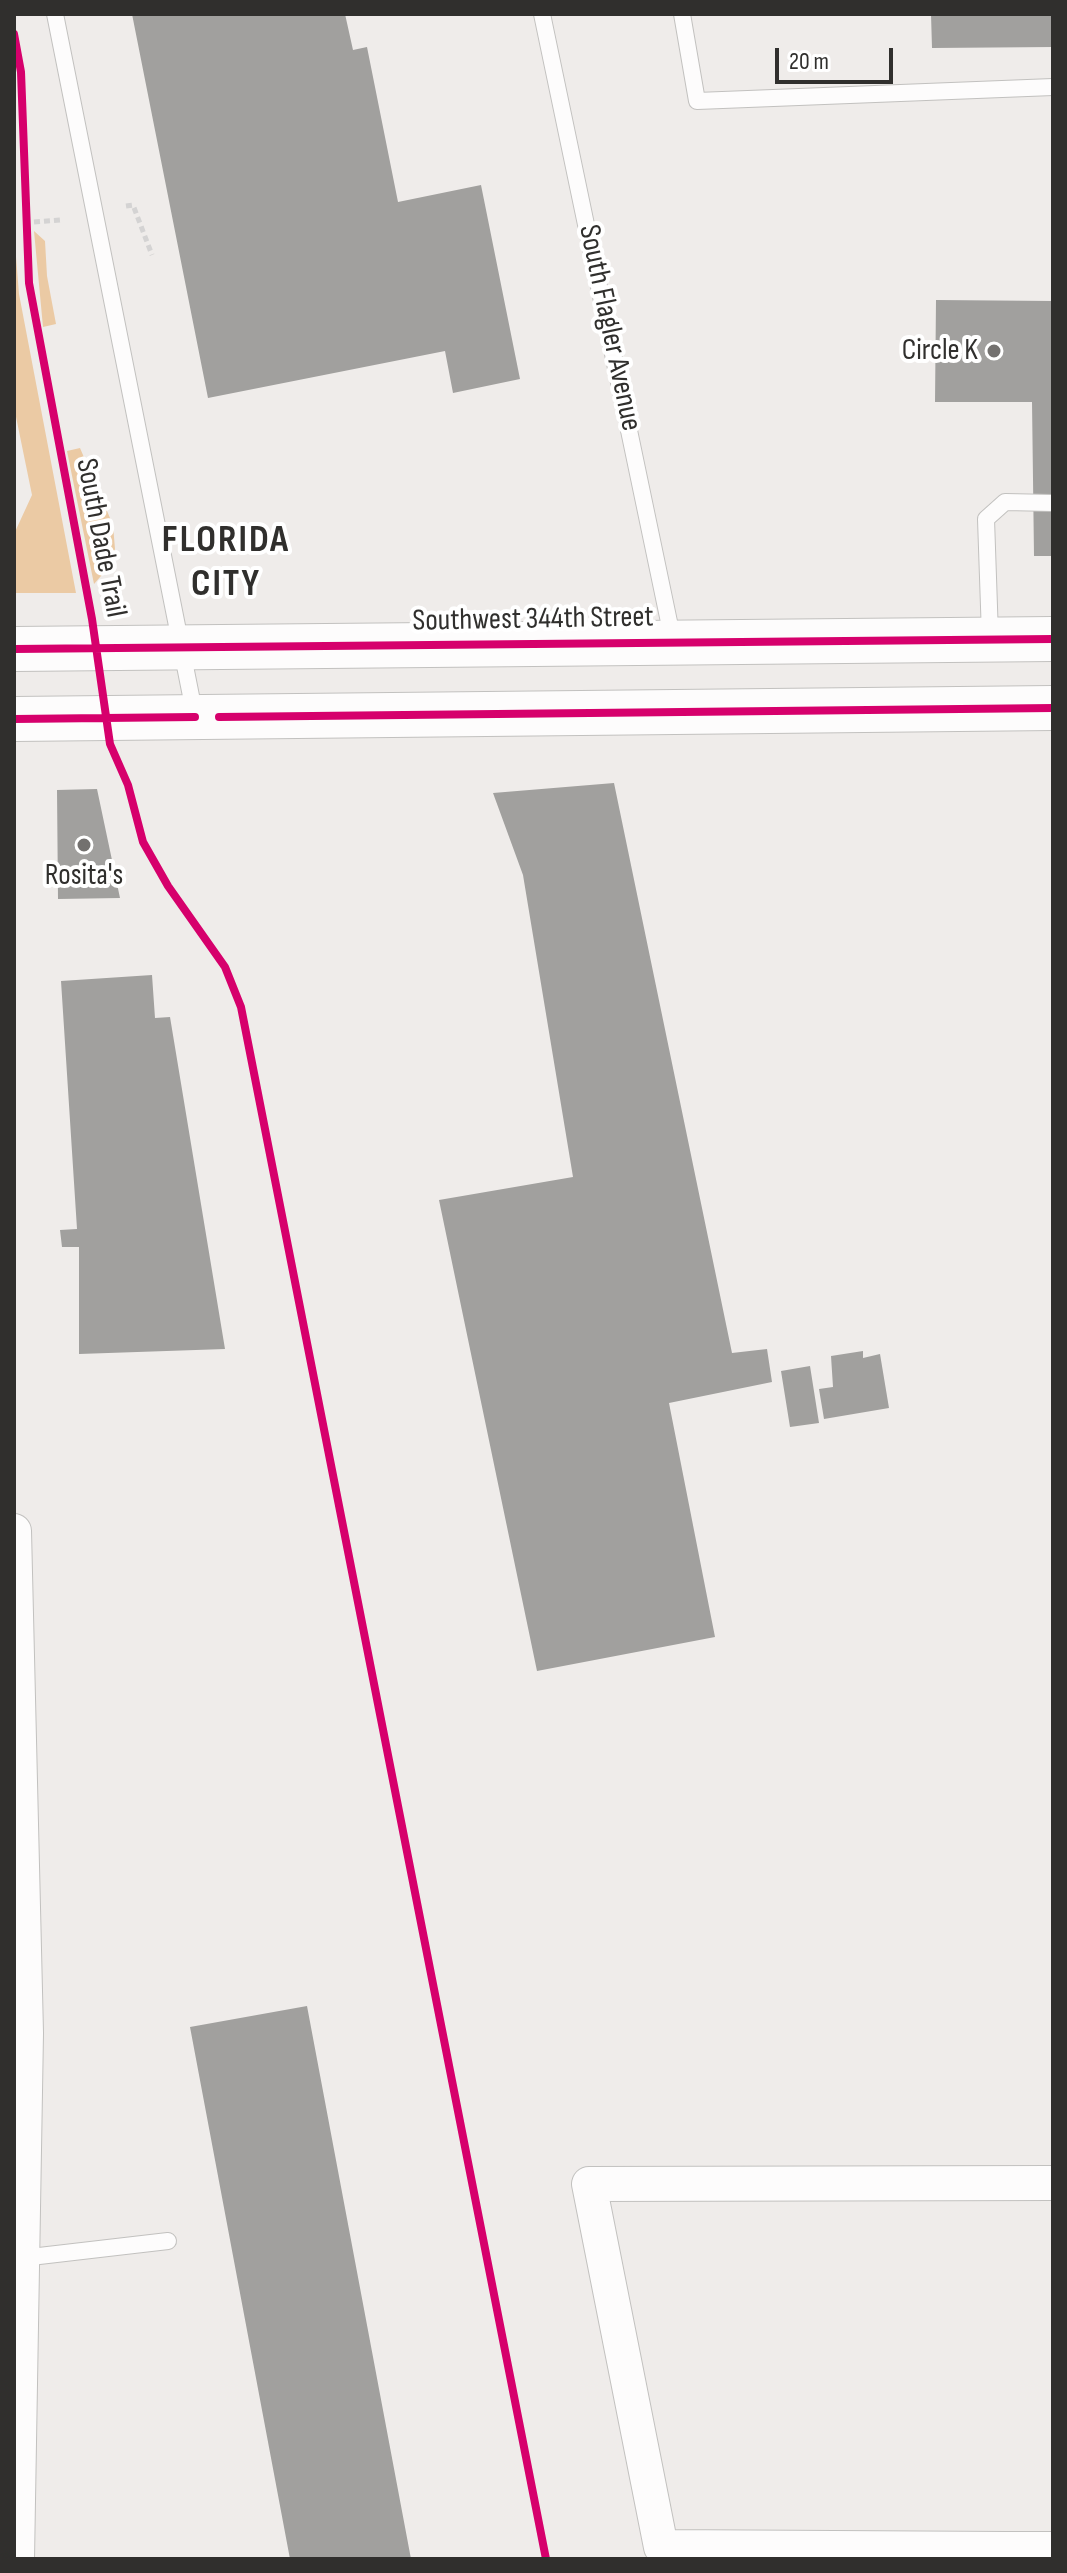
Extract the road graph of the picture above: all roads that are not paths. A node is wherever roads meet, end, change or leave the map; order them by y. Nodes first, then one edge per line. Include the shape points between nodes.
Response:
1 (55, 14) edge
2 (542, 14) edge
3 (682, 14) edge
4 (1053, 87) edge
5 (1053, 503) edge
6 (1053, 639) edge
7 (990, 640) junction
8 (674, 643) junction
9 (179, 647) junction
10 (14, 649) edge
11 (1053, 708) edge
12 (195, 717) junction
13 (14, 719) edge
14 (14, 1531) edge
15 (20, 2033) edge
16 (1053, 2183) edge
17 (168, 2241) dead end
18 (22, 2258) junction
19 (1053, 2549) edge
20 (1006, 2554) edge
21 (17, 2559) edge

1 - 9 lane
2 - 8 lane, South Flagler Avenue
3 - 4 lane via 697,101
5 - 7 lane via 1005,502 986,519
6 - 7 main road, Southwest 344th Street
7 - 8 main road, Southwest 344th Street
8 - 9 main road, Southwest 344th Street
9 - 10 main road, Southwest 344th Street
9 - 12 lane
11 - 12 main road
12 - 13 main road
14 - 15 street
15 - 18 street
16 - 20 street via 589,2184 661,2547
17 - 18 lane
18 - 21 street
19 - 20 street

